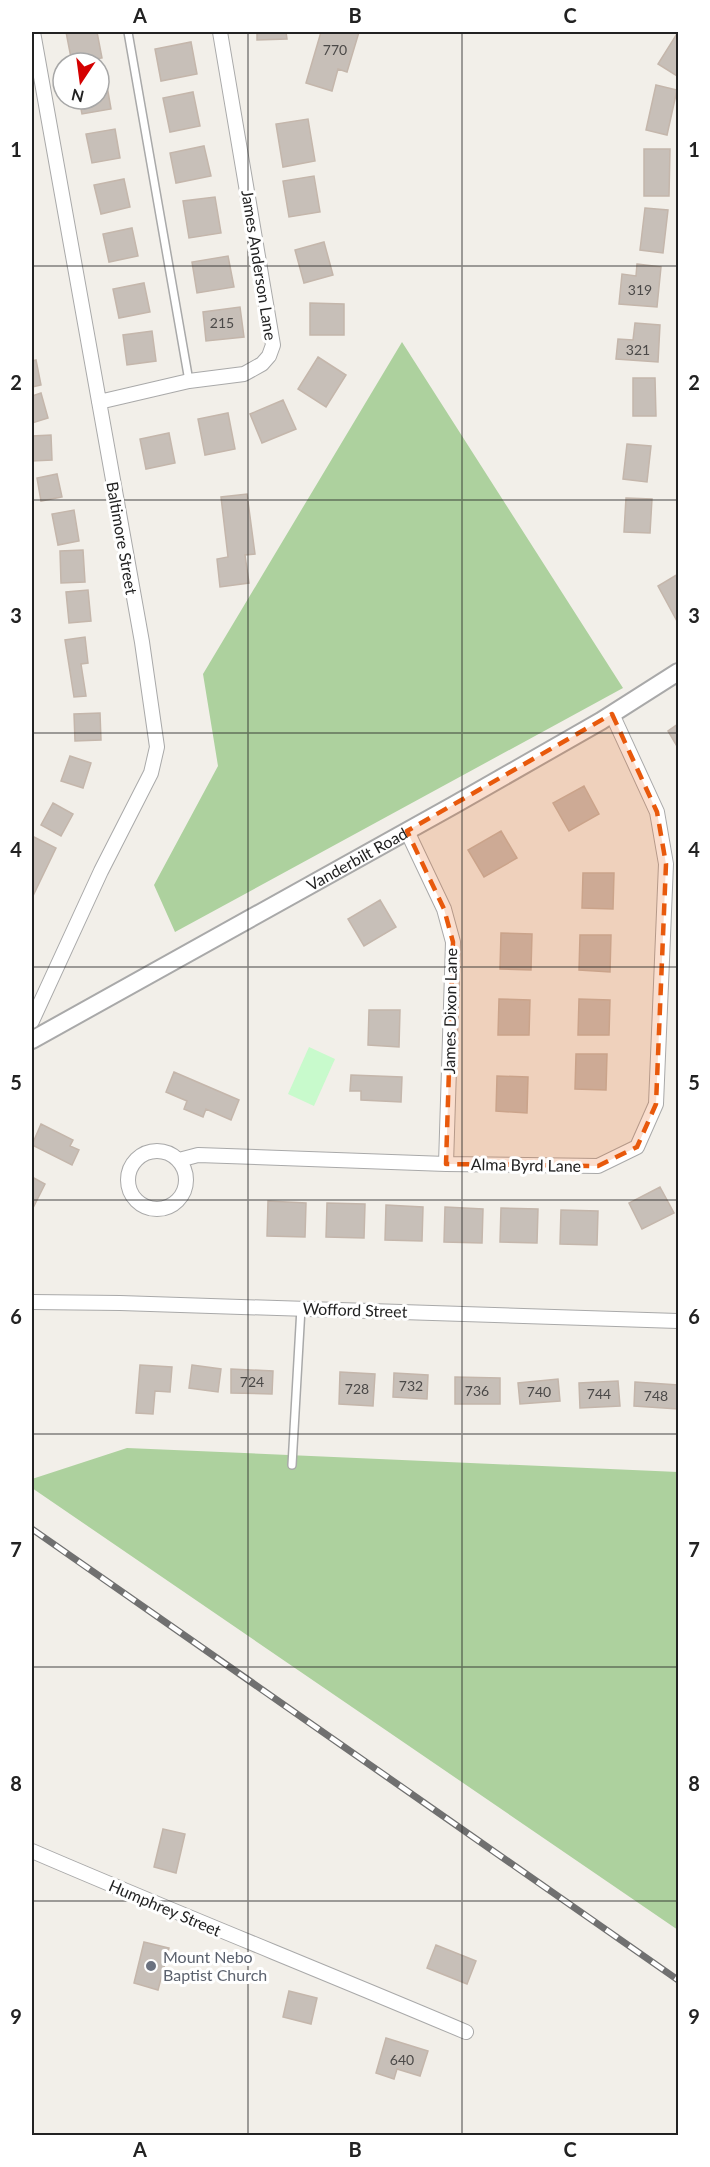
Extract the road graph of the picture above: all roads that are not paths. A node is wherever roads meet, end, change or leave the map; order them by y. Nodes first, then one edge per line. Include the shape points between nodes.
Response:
1 (33, 32) edge
2 (128, 32) edge
3 (220, 32) edge
4 (189, 381) junction
5 (99, 402) junction
6 (678, 672) edge
7 (612, 714) junction
8 (407, 831) junction
9 (32, 1021) edge
10 (32, 1040) edge
11 (179, 1160) junction
12 (446, 1164) junction
13 (32, 1302) edge
14 (301, 1308) junction
15 (678, 1321) edge
16 (292, 1465) dead end
17 (32, 1851) edge
18 (466, 2032) dead end

1 - 5 street, Baltimore Street
2 - 4 lane
3 - 4 street, James Anderson Lane via 273,345 262,364 244,374
4 - 5 street, James Anderson Lane
5 - 9 street, Baltimore Street via 157,747 151,772
6 - 7 street, Vanderbilt Road
7 - 8 street, Vanderbilt Road
7 - 12 street, Alma Byrd Lane via 657,812 666,864 656,1104 637,1147 598,1166
8 - 10 street, Vanderbilt Road
8 - 12 street, James Dixon Lane via 444,909 453,942
11 - 11 street, Alma Byrd Lane via 159,1151 137,1158 128,1179 135,1200 156,1210 178,1202 187,1182
11 - 12 street, Alma Byrd Lane via 198,1155
13 - 14 street, Wofford Street
14 - 15 street, Wofford Street
14 - 16 lane
17 - 18 street, Humphrey Street

